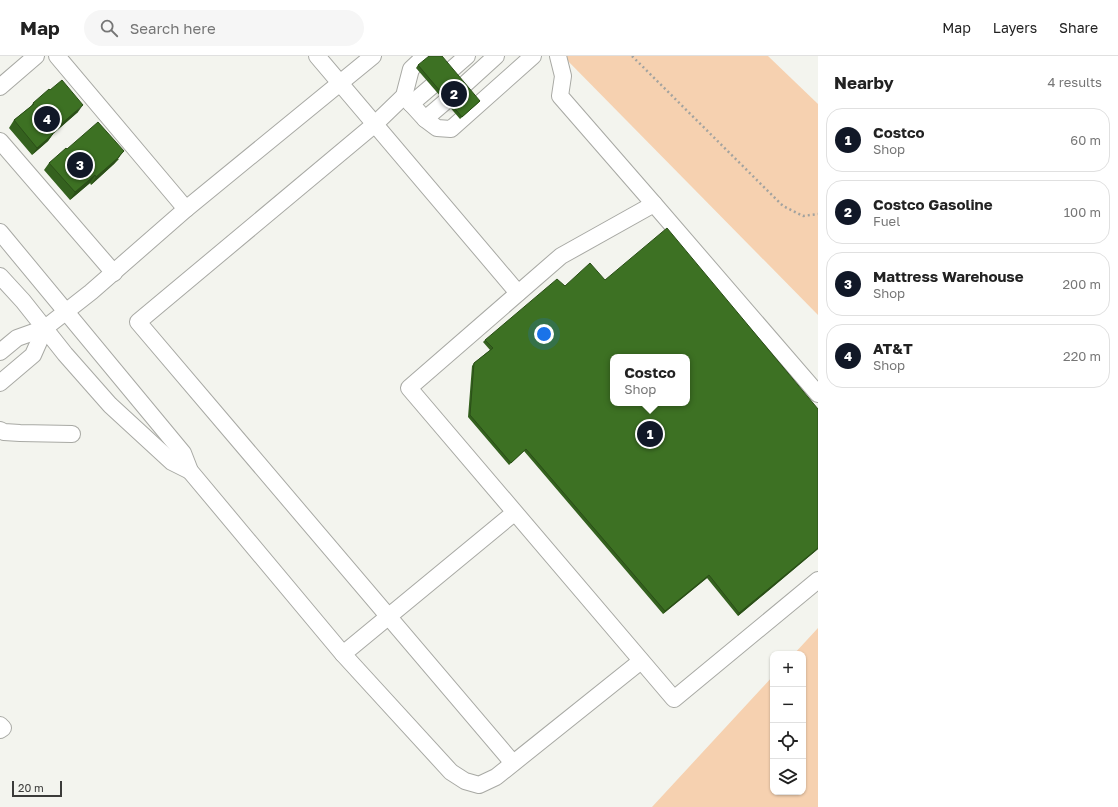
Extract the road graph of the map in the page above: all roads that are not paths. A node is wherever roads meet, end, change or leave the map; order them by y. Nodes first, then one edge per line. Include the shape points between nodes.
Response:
1 (36, 56) edge
2 (57, 56) edge
3 (318, 56) edge
4 (373, 56) edge
5 (425, 56) edge
6 (467, 56) edge
7 (496, 56) edge
8 (533, 56) edge
9 (558, 56) edge
10 (451, 70) edge
11 (340, 82) junction
12 (432, 86) edge
13 (463, 86) edge
14 (0, 87) edge
15 (408, 100) junction
16 (445, 102) edge
17 (425, 119) junction
18 (375, 124) junction
19 (0, 141) edge
20 (654, 204) junction
21 (186, 209) junction
22 (0, 232) edge
23 (114, 273) junction
24 (0, 276) edge
25 (518, 293) junction
26 (66, 312) junction
27 (45, 328) junction
28 (0, 352) edge
29 (0, 383) edge
30 (818, 394) edge
31 (0, 430) edge
32 (72, 434) dead end
33 (190, 471) junction
34 (514, 513) junction
35 (818, 580) edge
36 (388, 616) junction
37 (343, 654) junction
38 (641, 661) junction
39 (0, 725) edge
40 (0, 730) edge
41 (513, 763) junction

1 - 14 street
2 - 21 street
3 - 11 street
4 - 11 street
5 - 15 street via 411,69
6 - 10 street
7 - 13 street
8 - 17 street via 451,129 437,128
9 - 20 street via 563,76 560,96
11 - 18 street
11 - 21 street
12 - 15 street
15 - 17 street
15 - 18 street
16 - 17 street
18 - 25 street
18 - 36 street via 138,322
19 - 23 street
20 - 25 street via 562,256
20 - 30 street
21 - 23 street
22 - 26 street
23 - 26 street
24 - 27 street
25 - 34 street via 409,388
26 - 27 street
26 - 33 street via 183,453
27 - 28 street via 17,338
27 - 29 street via 33,355
27 - 33 street via 64,354 110,405 172,462
31 - 32 street
33 - 37 street
34 - 36 street
34 - 38 street
35 - 38 street via 674,699
36 - 37 street
36 - 41 street
37 - 41 street via 451,772 465,781 479,785 496,777
38 - 41 street
39 - 40 street

